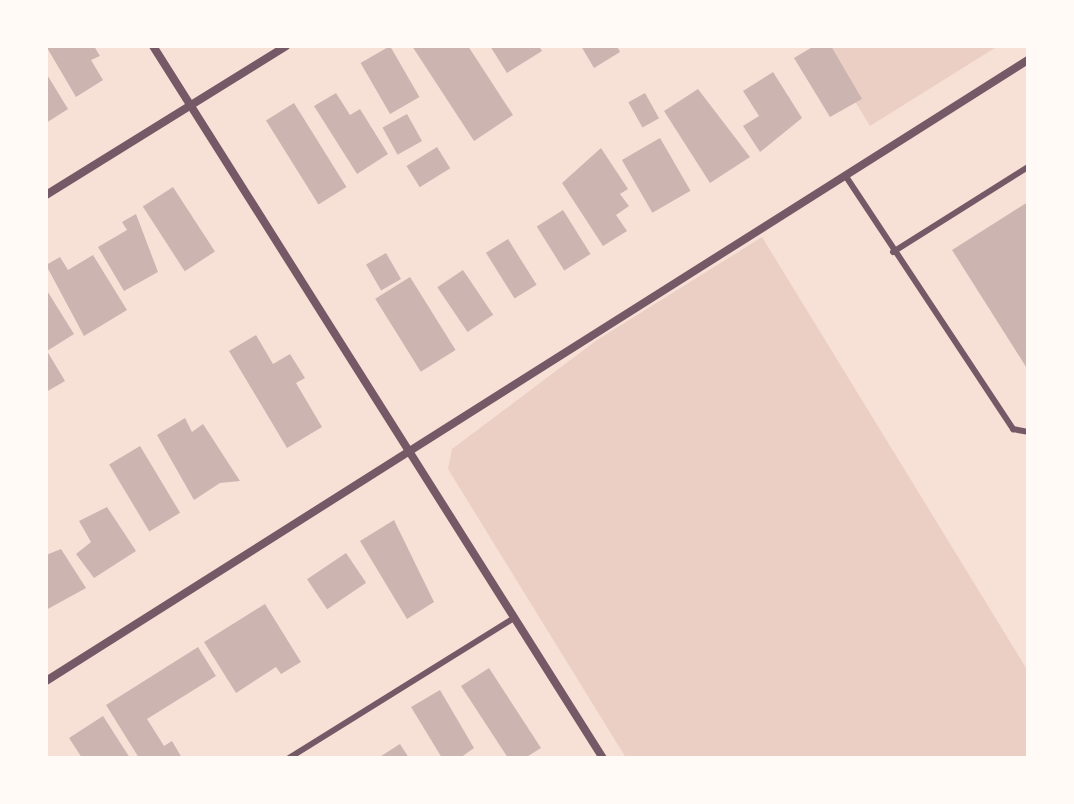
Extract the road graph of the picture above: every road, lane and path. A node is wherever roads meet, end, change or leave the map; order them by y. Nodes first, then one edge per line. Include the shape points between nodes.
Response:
1 (153, 46) edge
2 (286, 46) edge
3 (1028, 60) edge
4 (190, 105) junction
5 (1028, 167) edge
6 (845, 175) junction
7 (46, 195) edge
8 (893, 252) junction
9 (1028, 432) edge
10 (406, 448) junction
11 (514, 618) junction
12 (46, 681) edge
13 (289, 758) edge
14 (603, 758) edge

1 - 4 street
2 - 4 street
3 - 6 street
4 - 7 street
4 - 10 street
5 - 8 lane
6 - 8 lane
6 - 10 street
8 - 9 lane via 1013,429
10 - 11 street
10 - 12 street
11 - 13 lane
11 - 14 street

